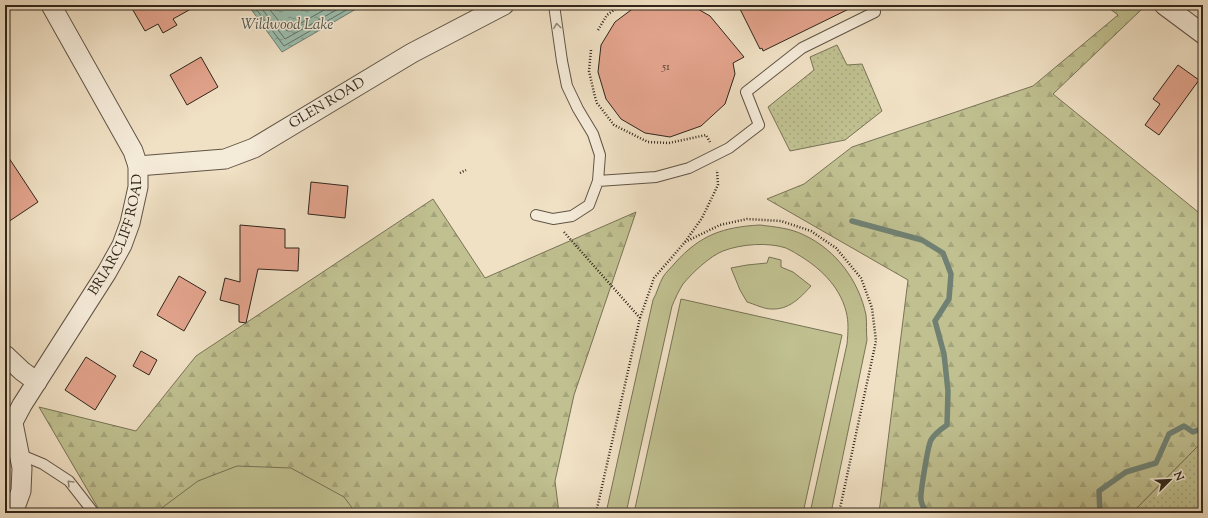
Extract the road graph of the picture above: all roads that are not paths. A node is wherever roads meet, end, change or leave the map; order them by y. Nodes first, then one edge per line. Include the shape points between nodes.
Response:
1 (51, 5) edge
2 (504, 5) edge
3 (554, 5) edge
4 (1164, 5) edge
5 (875, 12) dead end
6 (1203, 34) edge
7 (138, 166) junction
8 (598, 181) junction
9 (536, 215) dead end
10 (5, 355) edge
11 (37, 382) junction
12 (9, 430) edge
13 (19, 454) junction
14 (13, 513) edge
15 (94, 513) edge

1 - 7 street, BRIARCLIFF ROAD via 133,151
2 - 7 street, GLEN ROAD via 412,53 254,148 225,159
8 -> 3 lane via 600,155 593,134 567,86
4 - 6 street
5 - 8 lane via 802,48 746,92 759,126 730,148 688,168 656,176
7 - 11 street, BRIARCLIFF ROAD via 136,201 122,245
8 - 9 lane via 589,206 572,216 553,219
10 - 11 street
11 - 12 street, BRIARCLIFF ROAD
12 - 13 street
13 - 14 street via 22,468 21,491
15 -> 13 lane via 69,481 43,464

